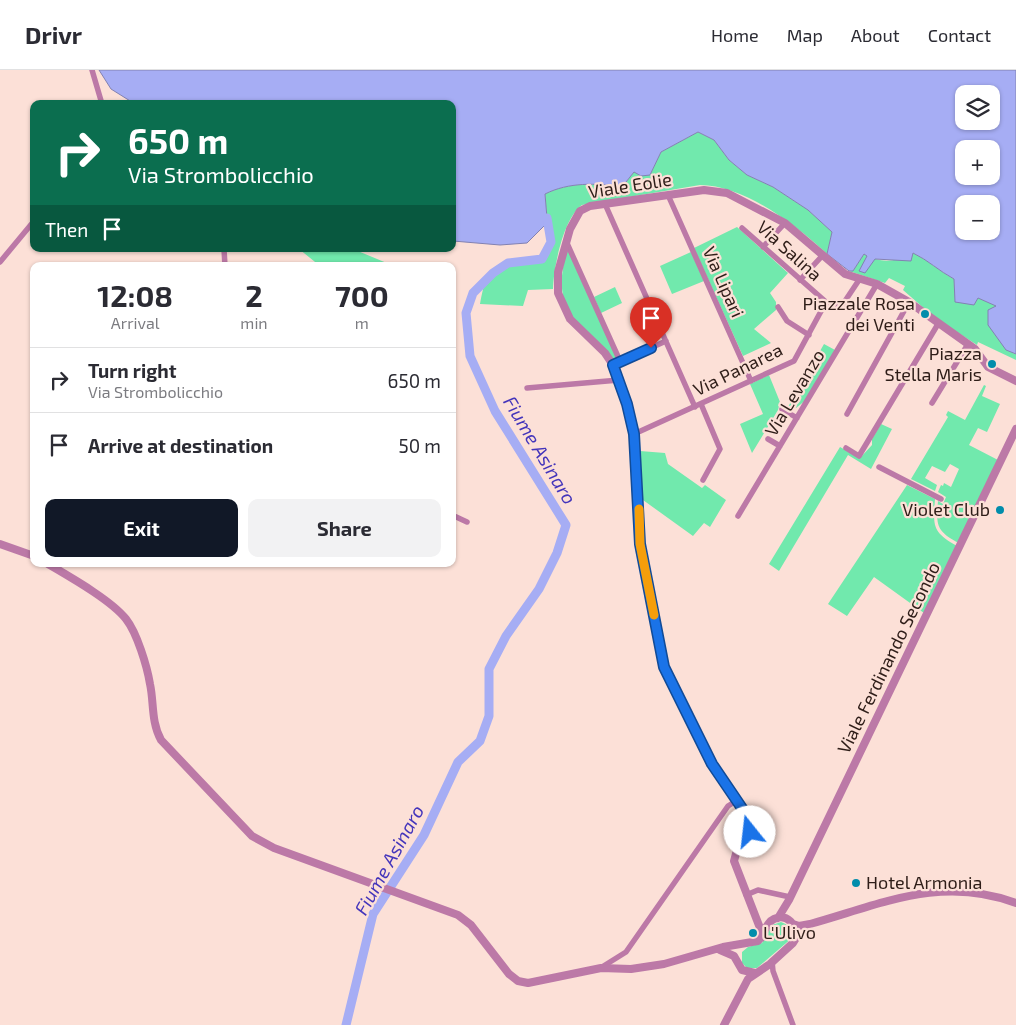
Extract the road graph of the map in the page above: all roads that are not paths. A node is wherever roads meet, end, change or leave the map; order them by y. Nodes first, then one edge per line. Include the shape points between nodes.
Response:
1 (92, 70) edge
2 (101, 100) edge
3 (668, 195) junction
4 (605, 204) junction
5 (785, 223) junction
6 (30, 225) edge
7 (742, 228) dead end
8 (566, 241) junction
9 (763, 247) junction
10 (823, 255) junction
11 (0, 262) edge
12 (800, 280) junction
13 (860, 280) junction
14 (877, 284) junction
15 (826, 302) junction
16 (907, 304) junction
17 (778, 307) dead end
18 (938, 326) junction
19 (808, 335) junction
20 (666, 341) junction
21 (968, 346) junction
22 (617, 363) junction
23 (619, 380) junction
24 (751, 381) junction
25 (1016, 381) edge
26 (527, 388) dead end
27 (932, 404) dead end
28 (698, 405) junction
29 (782, 409) dead end
30 (847, 414) dead end
31 (797, 418) junction
32 (1016, 429) edge
33 (634, 434) junction
34 (768, 439) dead end
35 (780, 446) junction
36 (846, 448) dead end
37 (879, 467) dead end
38 (703, 480) dead end
39 (941, 499) dead end
40 (738, 516) dead end
41 (456, 517) edge
42 (467, 522) dead end
43 (0, 544) edge
44 (30, 555) edge
45 (53, 567) edge
46 (736, 802) junction
47 (746, 895) junction
48 (790, 899) junction
49 (1016, 903) edge
50 (752, 910) junction
51 (778, 918) junction
52 (770, 922) junction
53 (791, 922) junction
54 (810, 924) junction
55 (761, 938) junction
56 (795, 938) junction
57 (744, 944) junction
58 (718, 949) junction
59 (737, 960) junction
60 (772, 962) junction
61 (601, 968) junction
62 (742, 970) junction
63 (759, 972) junction
64 (775, 974) junction
65 (739, 996) junction
66 (724, 1025) edge
67 (793, 1025) edge

1 - 2 street
3 - 4 street, Viale Eolie
3 - 5 street, Viale Eolie via 719,191
3 - 24 street, Via Lipari
4 - 8 street, Viale Eolie via 580,211
4 - 20 street
5 - 9 street
5 - 10 street, Viale Eolie
6 - 11 street
7 - 9 street, Via Salina
8 - 22 street
8 - 22 street, Viale Eolie via 557,282 561,303 570,319
9 - 12 street, Via Salina
10 - 12 street
10 - 13 street, Viale Eolie via 845,274
12 - 15 street, Via Salina
13 - 14 street, Viale Eolie
13 - 15 street, Via Salina via 841,307
14 - 16 street, Viale Eolie
14 - 31 street, Via Levanzo
15 - 19 street, Via Panarea
16 - 18 street, Viale Eolie
16 - 30 street
17 - 19 street via 787,321
18 - 21 street, Viale Eolie
18 - 36 street via 860,456
19 - 24 street, Via Panarea via 794,362
20 - 22 street
20 - 28 street
21 - 25 street, Viale Eolie via 975,349 988,367
21 - 27 street
22 - 23 street, Viale Eolie
23 - 26 street
23 - 33 street, Viale Eolie
24 - 28 street, Via Panarea
28 - 33 street, Via Panarea
28 - 38 street via 720,450
29 - 31 street
31 - 35 street, Via Levanzo
32 - 48 street, Viale Ferdinando Secondo
33 - 46 street, Viale Eolie via 640,544 664,667 712,764
34 - 35 street
35 - 40 street, Via Levanzo
37 - 39 street
41 - 42 street
43 - 44 street
45 - 61 street via 126,619 144,662 160,740 252,836 274,848 452,912 466,920 508,974 524,983
46 - 47 street, Viale Eolie via 751,824 734,861
46 - 61 street via 728,806 626,952
47 - 48 street via 758,890
47 - 50 street, Viale Eolie
48 - 51 street, Viale Ferdinando Secondo
48 - 53 street
49 - 54 street via 973,893 926,892
50 - 52 street via 758,918
50 - 55 street, Viale Eolie
51 - 52 street
51 - 53 street
52 - 55 street
53 - 54 street via 800,926
53 - 56 street
54 - 56 street
55 - 57 street
56 - 60 street
57 - 58 street
57 - 59 street
58 - 59 street via 729,952
58 - 61 street via 664,964 631,969
59 - 62 street
60 - 63 street
60 - 64 street
62 - 63 street
62 - 65 street
63 - 64 street
63 - 65 street via 748,978
64 - 67 street
65 - 66 street

